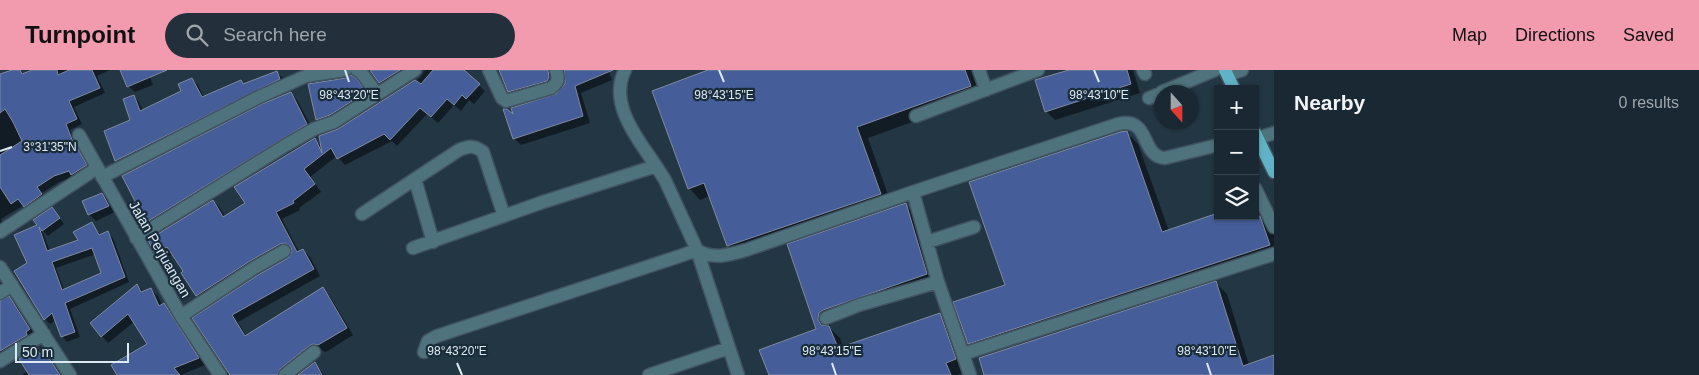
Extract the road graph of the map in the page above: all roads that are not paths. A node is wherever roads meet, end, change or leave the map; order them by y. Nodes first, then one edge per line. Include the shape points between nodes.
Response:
1 (345, 70) edge
2 (356, 70) edge
3 (416, 70) edge
4 (489, 70) edge
5 (556, 70) edge
6 (979, 70) edge
7 (1038, 70) edge
8 (1215, 70) edge
9 (1242, 70) edge
10 (624, 71) edge
11 (1226, 73) edge
12 (1180, 85) edge
13 (1232, 85) edge
14 (986, 90) junction
15 (377, 94) junction
16 (1154, 96) edge
17 (1149, 98) dead end
18 (916, 116) dead end
19 (1274, 133) edge
20 (78, 135) dead end
21 (1259, 135) edge
22 (1259, 139) edge
23 (1214, 146) edge
24 (656, 166) junction
25 (100, 172) junction
26 (1274, 172) edge
27 (415, 179) junction
28 (913, 192) junction
29 (1259, 196) edge
30 (362, 214) dead end
31 (504, 216) junction
32 (974, 227) dead end
33 (1274, 227) edge
34 (0, 232) edge
35 (136, 238) junction
36 (432, 242) junction
37 (927, 242) junction
38 (413, 248) dead end
39 (697, 250) junction
40 (284, 251) dead end
41 (1274, 254) edge
42 (0, 267) edge
43 (938, 282) junction
44 (12, 286) junction
45 (0, 293) edge
46 (181, 316) junction
47 (826, 318) dead end
48 (44, 334) junction
49 (729, 348) junction
50 (314, 352) dead end
51 (424, 352) dead end
52 (963, 354) junction
53 (0, 361) edge
54 (70, 375) edge
55 (220, 375) edge
56 (285, 375) edge
57 (650, 375) edge
58 (738, 375) edge
59 (970, 375) edge

1 - 25 street via 306,76
2 - 15 street
3 - 15 street
4 - 5 street via 506,101 551,88 558,77
6 - 14 street
7 - 14 street
8 - 12 street
9 - 11 street
10 - 24 street via 621,87 626,121
11 - 13 main road
14 - 18 street
15 - 35 street via 334,122 286,145
16 - 17 street
19 - 21 street
20 - 25 street, Jalan Perjuangan
22 - 26 main road
23 - 28 street via 1159,157 1139,128 1126,122
24 - 31 street
24 - 39 street
25 - 34 street
25 - 35 street, Jalan Perjuangan
27 - 30 street
27 - 31 street via 459,150 477,146 484,152
27 - 36 street
28 - 37 street
28 - 39 street via 732,255 705,255
29 - 33 street
31 - 36 street
32 - 37 street
35 - 46 street, Jalan Perjuangan
36 - 38 street
37 - 43 street
39 - 49 street
39 - 51 street via 437,336 428,341
40 - 46 street
41 - 52 street
42 - 44 street
43 - 47 street
43 - 52 street
44 - 45 street
44 - 48 street
46 - 55 street, Jalan Perjuangan
48 - 53 street
48 - 54 street
49 - 57 street
49 - 58 street
50 - 56 street
52 - 59 street

